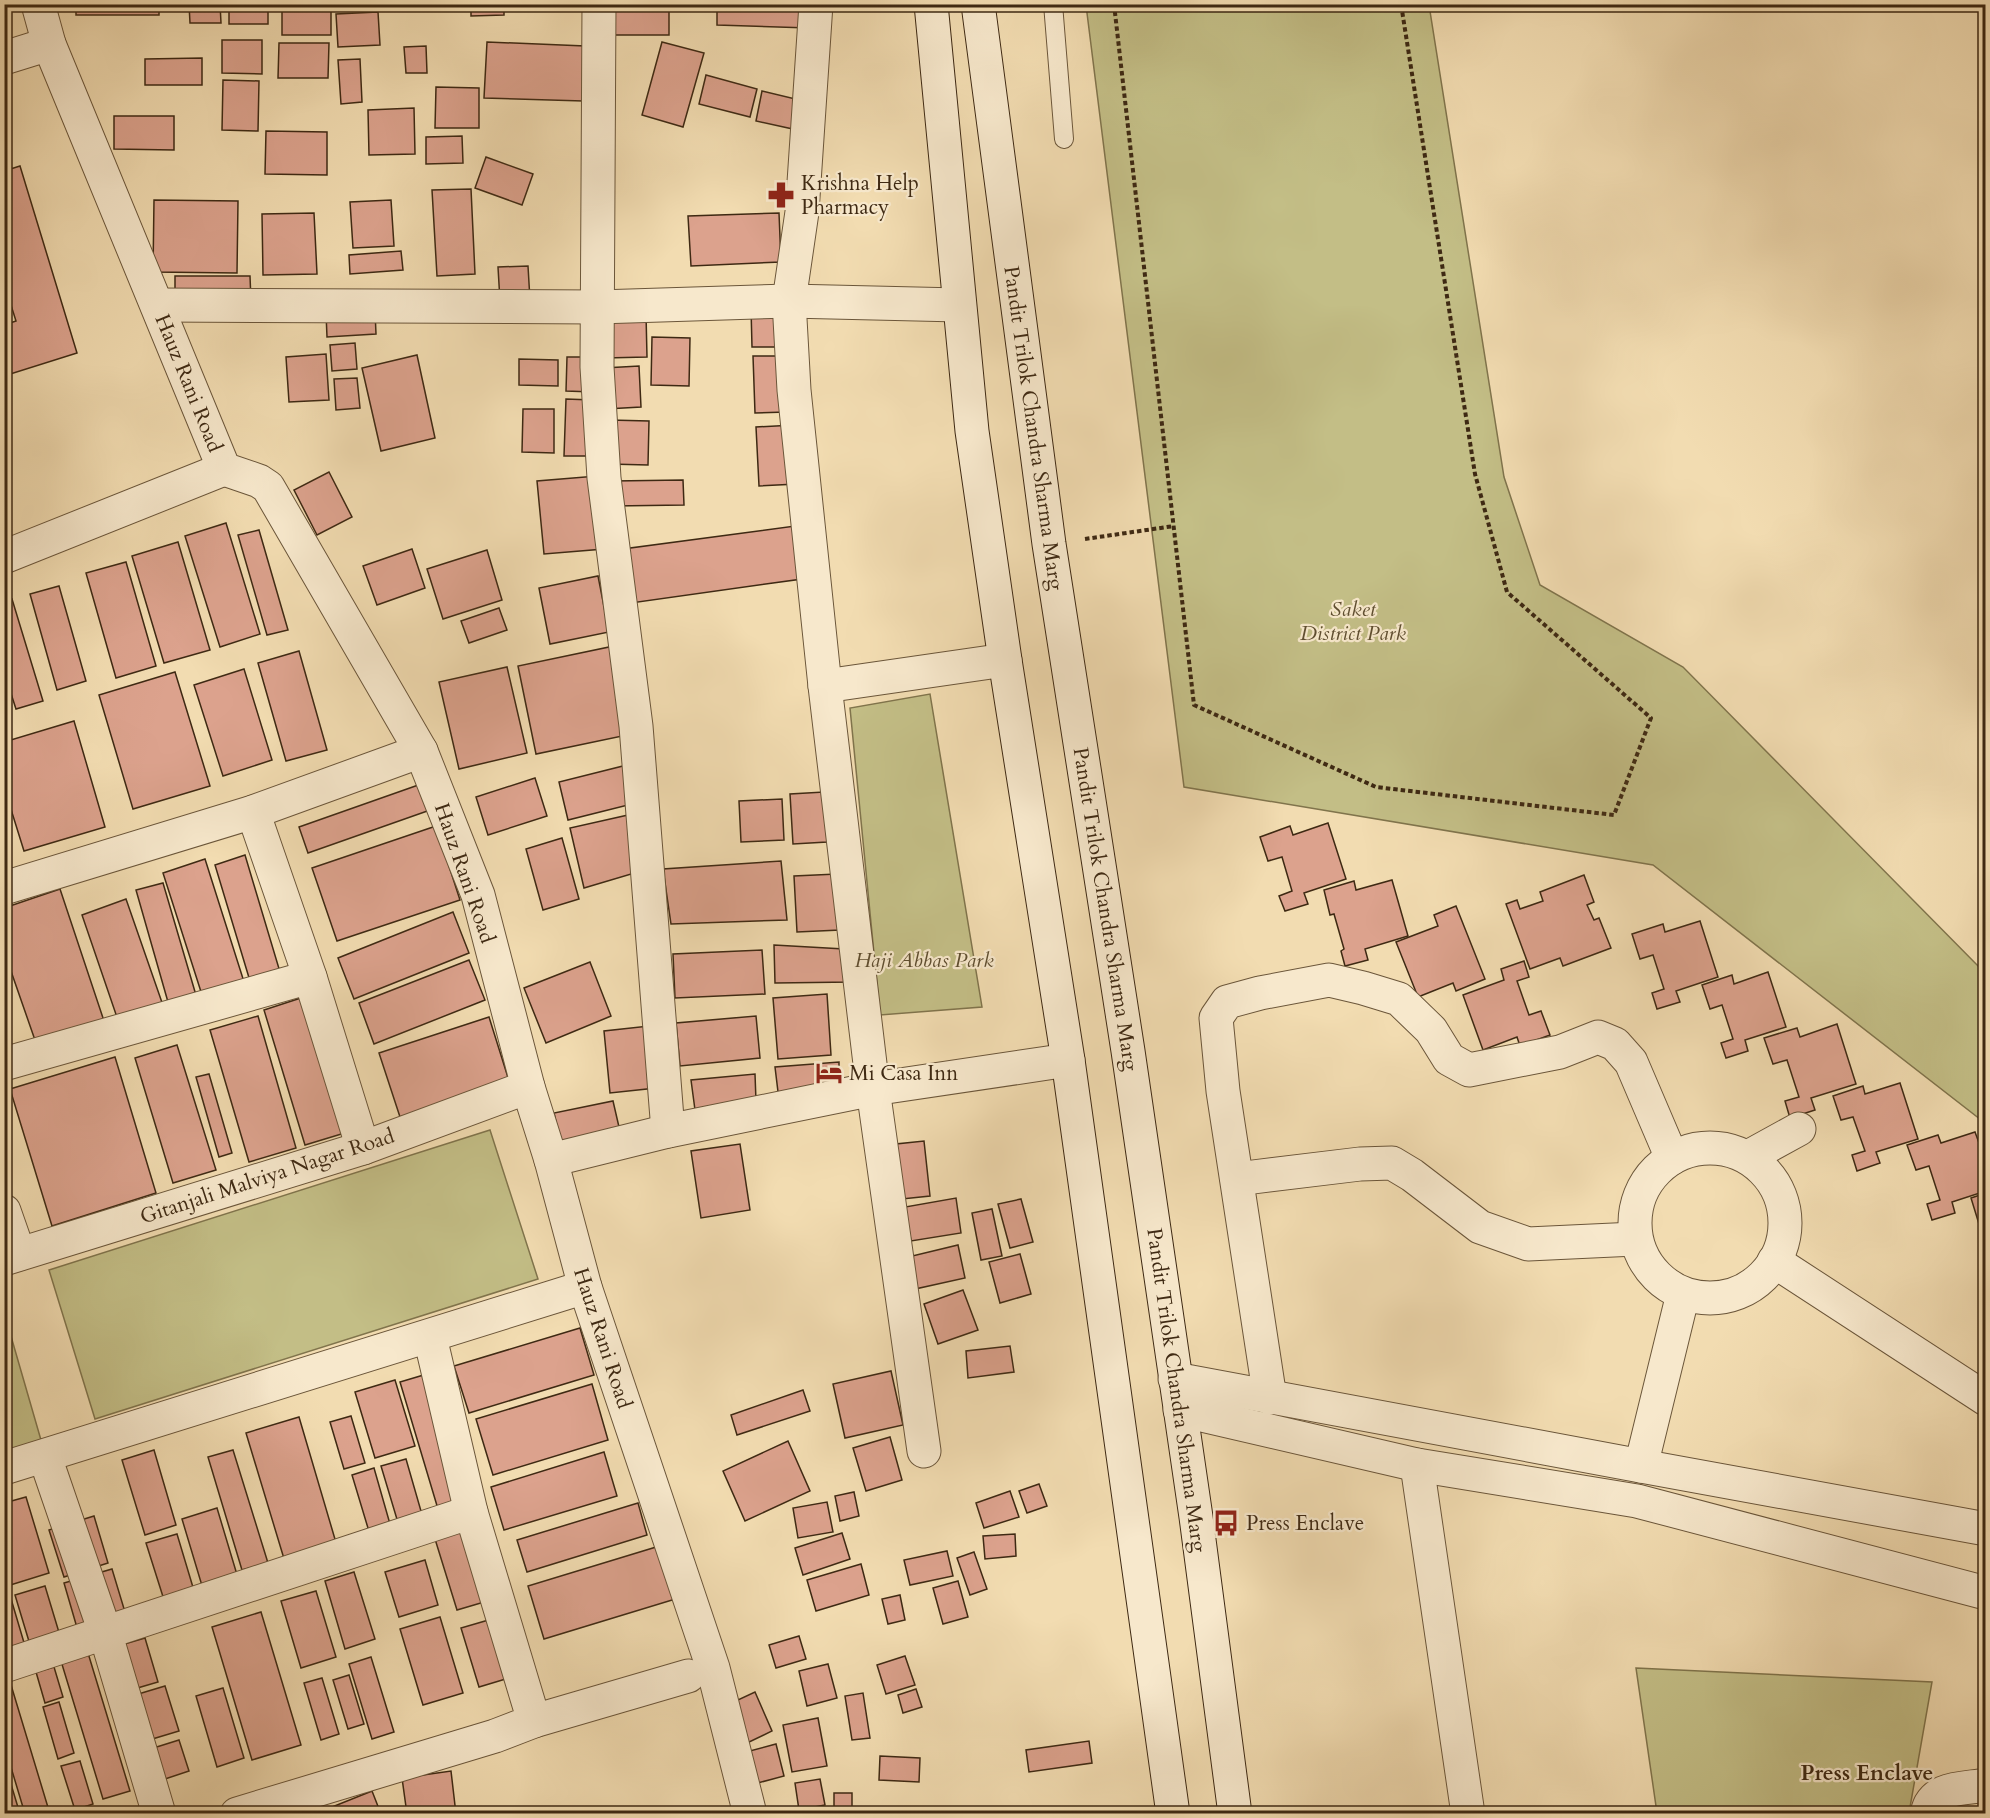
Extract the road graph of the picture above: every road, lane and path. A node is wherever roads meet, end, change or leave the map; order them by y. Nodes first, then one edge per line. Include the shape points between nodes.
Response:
1 (38, 4) edge
2 (599, 4) edge
3 (816, 4) edge
4 (931, 4) edge
5 (978, 4) edge
6 (1053, 4) edge
7 (1114, 4) edge
8 (1401, 4) edge
9 (49, 44) junction
10 (4, 58) edge
11 (1064, 139) dead end
12 (789, 301) junction
13 (157, 305) junction
14 (959, 305) junction
15 (598, 308) junction
16 (224, 469) junction
17 (1174, 526) junction
18 (1049, 544) junction
19 (4, 557) edge
20 (1005, 660) junction
21 (825, 686) junction
22 (421, 751) junction
23 (253, 812) junction
24 (4, 888) edge
25 (310, 978) junction
26 (1068, 1060) junction
27 (4, 1065) edge
28 (528, 1087) junction
29 (873, 1089) junction
30 (1799, 1129) dead end
31 (668, 1131) junction
32 (363, 1148) junction
33 (1748, 1157) junction
34 (1672, 1158) junction
35 (551, 1160) junction
36 (1237, 1179) junction
37 (4, 1212) edge
38 (1635, 1239) junction
39 (12, 1257) edge
40 (1774, 1261) junction
41 (585, 1287) junction
42 (1683, 1294) junction
43 (430, 1337) junction
44 (1177, 1395) junction
45 (1270, 1398) junction
46 (1986, 1399) edge
47 (924, 1451) dead end
48 (45, 1457) junction
49 (1417, 1465) junction
50 (1641, 1466) junction
51 (4, 1468) edge
52 (471, 1512) junction
53 (1986, 1529) edge
54 (1986, 1593) edge
55 (105, 1632) junction
56 (4, 1666) edge
57 (688, 1676) dead end
58 (534, 1721) junction
59 (1986, 1785) edge
60 (159, 1814) edge
61 (237, 1814) edge
62 (750, 1814) edge
63 (1173, 1814) edge
64 (1235, 1814) edge
65 (1468, 1814) edge
66 (1927, 1814) edge

1 - 9 street, Hauz Rani Road
2 - 15 street
3 - 12 street via 802,212
4 - 14 street
5 - 18 street, Pandit Trilok Chandra Sharma Marg
6 - 11 lane
7 - 17 path
8 - 17 path via 1475,474 1508,592 1651,718 1614,815 1376,787 1194,705
9 - 10 street
9 - 13 street, Hauz Rani Road
12 - 14 street
12 - 15 street
12 - 21 street via 794,390
13 - 15 street
13 - 16 street, Hauz Rani Road
14 - 20 street via 972,431
15 - 31 street via 597,367 604,478 636,726
16 - 19 street
16 - 22 street, Hauz Rani Road via 268,487
17 - 18 path
18 - 44 street, Pandit Trilok Chandra Sharma Marg
20 - 21 street
20 - 26 street
21 - 29 street
22 - 23 street
22 - 28 street, Hauz Rani Road via 478,896
23 - 24 street
23 - 25 street
25 - 27 street
25 - 32 street
26 - 29 street
26 - 63 street
28 - 32 street, Gitanjali Malviya Nagar Road
28 - 35 street, Hauz Rani Road
29 - 31 street
29 - 47 street
30 - 33 street
31 - 35 street
32 - 39 street, Gitanjali Malviya Nagar Road
33 - 34 street via 1725,1148 1700,1147
33 - 40 street via 1767,1173 1780,1195 1785,1219 1783,1244
34 - 36 street via 1630,1062 1615,1044 1598,1037 1560,1052 1469,1070 1449,1059 1431,1030 1399,999 1329,980 1227,1002 1216,1018
34 - 38 street via 1655,1169 1641,1189 1635,1213
35 - 41 street, Hauz Rani Road
36 - 38 street via 1392,1163 1480,1227 1528,1244
36 - 45 street
37 - 39 street
38 - 42 street via 1645,1262 1661,1281
40 - 42 street via 1754,1284 1732,1296 1707,1299
40 - 46 street
41 - 43 street
41 - 62 street, Hauz Rani Road via 713,1668
42 - 50 street
43 - 48 street
43 - 52 street
44 - 45 street
44 - 49 street
44 - 64 street, Pandit Trilok Chandra Sharma Marg
45 - 50 street
48 - 51 street
48 - 55 street
49 - 54 street via 1637,1502
49 - 65 street
50 - 53 street
52 - 55 street
52 - 58 street
55 - 56 street
55 - 60 street
57 - 58 street
58 - 61 street
59 - 66 street via 1940,1793 1933,1797

